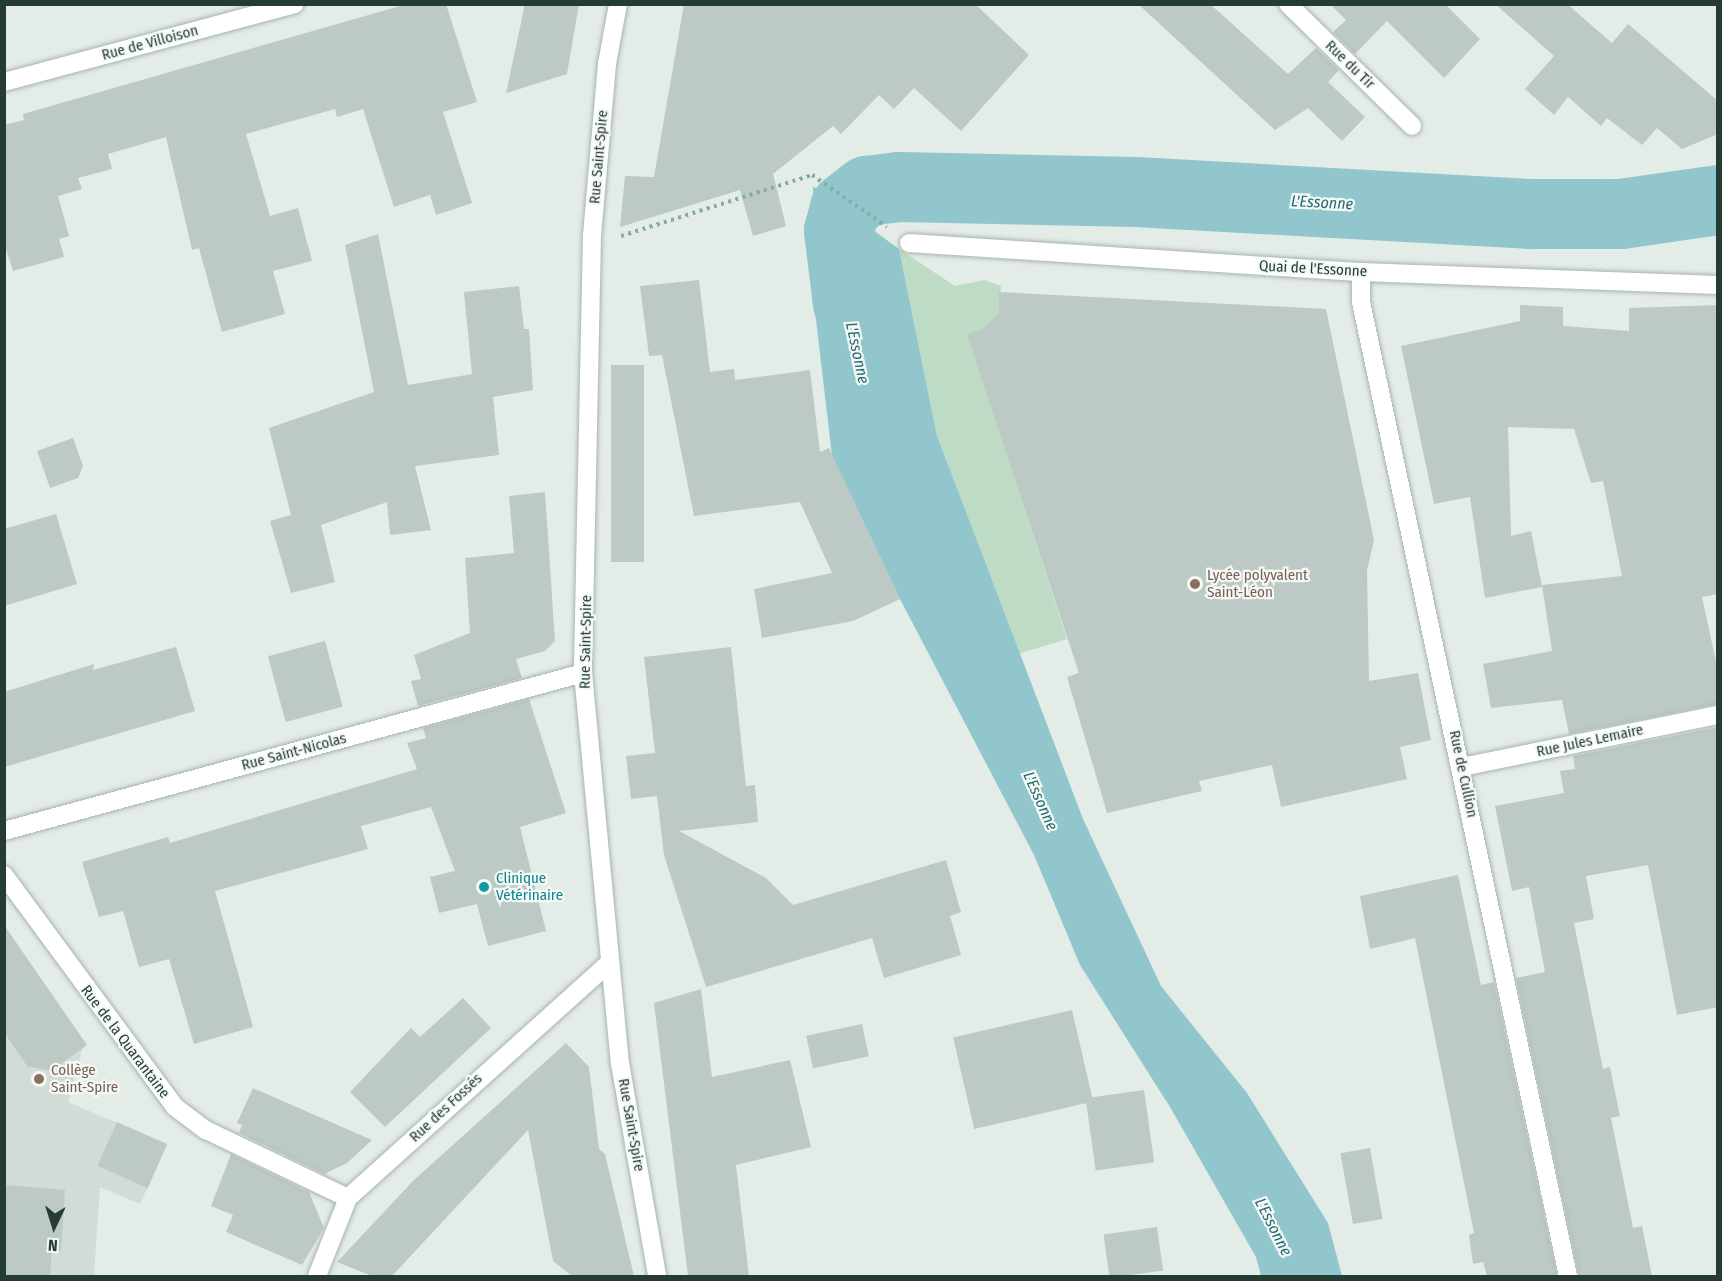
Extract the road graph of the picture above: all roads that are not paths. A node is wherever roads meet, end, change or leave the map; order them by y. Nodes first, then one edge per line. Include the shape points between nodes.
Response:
1 (295, 4) edge
2 (618, 4) edge
3 (1288, 4) edge
4 (4, 82) edge
5 (1412, 126) dead end
6 (909, 243) road end
7 (1360, 272) junction
8 (1718, 285) edge
9 (583, 673) junction
10 (1718, 715) edge
11 (1462, 767) junction
12 (4, 831) edge
13 (4, 875) edge
14 (609, 963) junction
15 (348, 1198) junction
16 (317, 1276) edge
17 (657, 1276) edge
18 (1568, 1276) edge

1 - 4 street, Rue de Villoison
2 - 9 street, Rue Saint-Spire via 607,63 592,235
3 - 5 street, Rue du Tir
6 - 7 street, Quai de l'Essonne
7 - 8 street, Quai de l'Essonne
7 - 11 street, Rue de Cullion via 1361,302
9 - 12 street, Rue Saint-Nicolas
9 - 14 street, Rue Saint-Spire
10 - 11 street, Rue Jules Lemaire
11 - 18 street, Rue de Cullion
13 - 15 street, Rue de la Quarantaine via 176,1107 206,1130
14 - 15 street, Rue des Fossés
14 - 17 street, Rue Saint-Spire via 626,1106
15 - 16 street, Rue des Fossés

